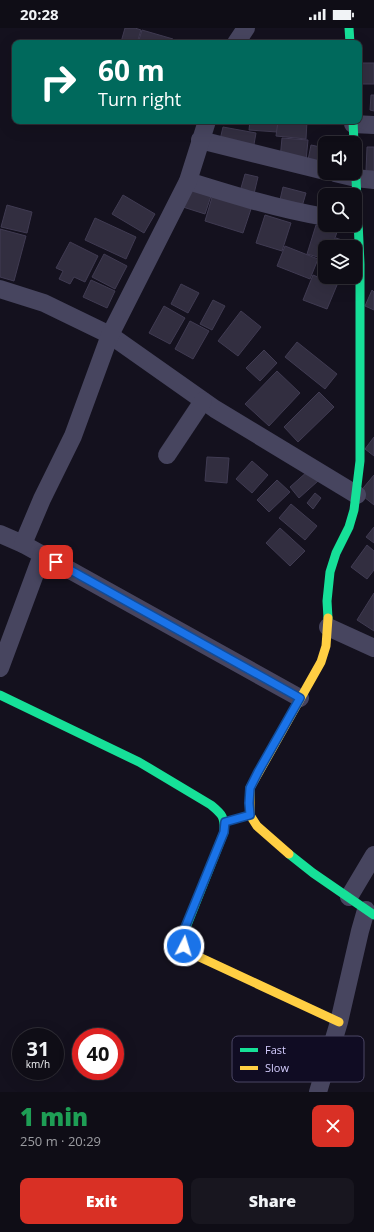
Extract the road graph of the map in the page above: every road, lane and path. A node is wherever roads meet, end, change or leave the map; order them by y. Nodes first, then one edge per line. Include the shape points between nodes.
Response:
1 (246, 28) edge
2 (350, 28) edge
3 (238, 40) edge
4 (350, 40) edge
5 (362, 123) edge
6 (206, 124) edge
7 (353, 124) edge
8 (374, 125) edge
9 (354, 136) edge
10 (200, 140) junction
11 (318, 168) edge
12 (362, 179) edge
13 (374, 180) edge
14 (188, 181) junction
15 (318, 216) edge
16 (357, 232) edge
17 (0, 289) edge
18 (110, 335) junction
19 (203, 401) junction
20 (168, 455) dead end
21 (357, 495) junction
22 (0, 534) edge
23 (23, 544) junction
24 (42, 555) junction
25 (328, 627) junction
26 (374, 648) edge
27 (0, 668) edge
28 (0, 695) edge
29 (300, 698) junction
30 (250, 815) junction
31 (225, 822) junction
32 (374, 855) edge
33 (349, 897) junction
34 (370, 912) edge
35 (339, 1022) junction
36 (335, 1036) edge
37 (321, 1082) edge
38 (318, 1092) edge

1 - 3 street
2 - 4 street
5 - 8 street
6 - 10 street
7 - 9 street
10 - 11 street
10 - 14 street
12 - 13 street
14 - 15 street via 232,195
14 - 18 street
16 - 21 street via 360,264 361,425
17 - 18 street via 44,303
18 - 19 street
18 - 23 street via 73,436
19 - 20 street
19 - 21 street
21 - 25 street via 349,527 330,572
22 - 23 street
23 - 24 street
24 - 27 street
24 - 29 street
25 - 26 street
25 - 29 street via 321,662
28 - 31 street via 140,762 210,805 221,814
29 - 30 street via 250,788
30 - 31 street
30 - 33 street via 257,826 277,845 312,873
31 - 35 street via 224,832 182,935 184,946 194,955
32 - 33 street
33 - 34 street
34 - 35 street via 360,931
35 - 36 street
37 - 38 street

